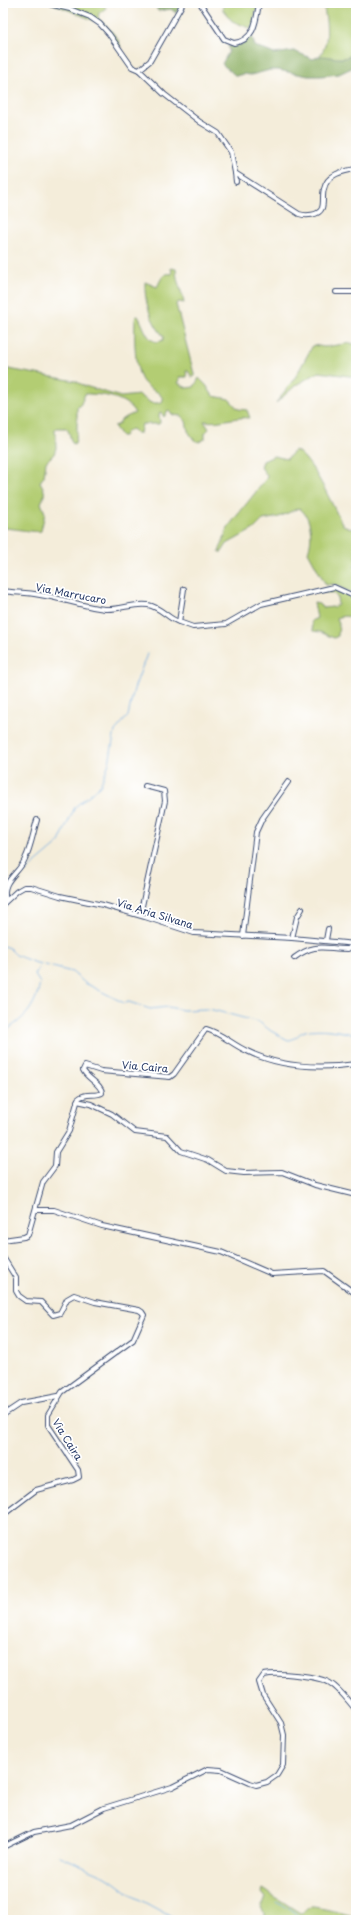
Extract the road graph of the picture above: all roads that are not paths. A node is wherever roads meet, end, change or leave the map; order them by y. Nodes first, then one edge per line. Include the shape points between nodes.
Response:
1 (45, 3) edge
2 (183, 3) edge
3 (200, 3) edge
4 (259, 3) edge
5 (139, 70) junction
6 (356, 169) edge
7 (235, 173) junction
8 (236, 182) dead end
9 (336, 292) dead end
10 (356, 292) edge
11 (184, 589) dead end
12 (3, 591) edge
13 (356, 597) edge
14 (179, 622) junction
15 (288, 782) dead end
16 (146, 786) dead end
17 (37, 820) dead end
18 (6, 900) junction
19 (3, 904) edge
20 (302, 909) dead end
21 (140, 915) junction
22 (328, 929) dead end
23 (243, 936) junction
24 (292, 938) junction
25 (326, 940) junction
26 (355, 944) edge
27 (294, 958) dead end
28 (356, 1064) edge
29 (77, 1101) junction
30 (356, 1195) edge
31 (36, 1210) junction
32 (3, 1240) edge
33 (3, 1257) edge
34 (356, 1294) edge
35 (58, 1396) junction
36 (3, 1415) edge
37 (3, 1515) edge
38 (356, 1710) edge
39 (3, 1847) edge

1 - 5 street via 70,9 97,21 130,66
2 - 5 street via 150,61
3 - 4 street via 224,39 234,43 246,38 253,30
5 - 7 street via 164,94 218,133 231,152
6 - 7 street via 344,170 329,180 324,189 322,208 305,216
7 - 8 street
9 - 10 street
11 - 14 street
12 - 14 street, Via Marrucaro via 39,594 105,609 148,605 160,609
13 - 14 street, Via Marrucaro via 334,587 261,604 226,624 192,627
15 - 23 street via 256,832
16 - 21 street via 164,791 166,801
17 - 18 street, Via Aria Silvana via 25,860 10,877 6,888
18 - 19 street, Via Aria Silvana
18 - 21 street, Via Aria Silvana via 21,888 31,887
20 - 24 street via 297,917
21 - 23 street, Via Aria Silvana via 194,934
22 - 25 street
23 - 24 street, Via Aria Silvana
24 - 25 street, Via Aria Silvana
25 - 26 street, Via Aria Silvana
26 - 27 street, Via Aria Silvana via 348,949 315,947
28 - 29 street, Via Caira via 280,1064 247,1051 206,1029 170,1077 102,1071 85,1066 85,1075 100,1087 102,1093 82,1096
29 - 30 street via 91,1104 112,1114 135,1132 167,1136 181,1151 208,1160 226,1171 282,1172
29 - 31 street via 69,1131 56,1152 55,1166 43,1182
31 - 32 street via 27,1236
31 - 34 street via 54,1210 102,1226 221,1252 272,1274 324,1271
33 - 35 street, Via Caira via 16,1278 16,1291 19,1296 26,1301 41,1302 53,1316 60,1313 67,1299 74,1295 143,1313 133,1340
35 - 36 street, Via Caira via 20,1403
35 - 37 street, Via Caira via 48,1415 47,1423 78,1470 78,1477 36,1490
38 - 39 street via 337,1688 324,1680 264,1675 259,1682 260,1689 279,1717 284,1735 283,1765 272,1779 256,1785 221,1770 208,1769 172,1787 104,1808 71,1825 34,1832

